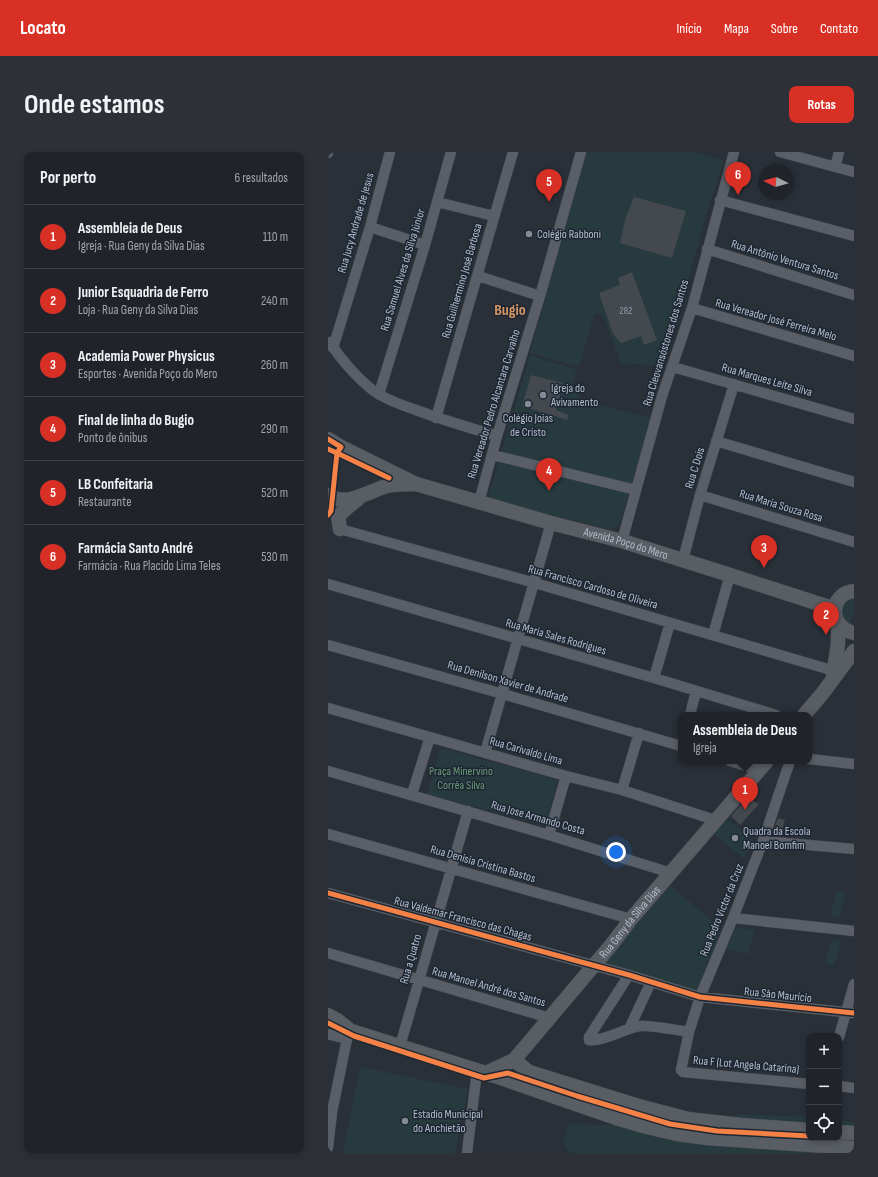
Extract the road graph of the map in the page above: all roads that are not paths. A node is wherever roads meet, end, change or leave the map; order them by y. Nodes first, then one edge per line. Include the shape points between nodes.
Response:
1 (390, 152) edge
2 (451, 152) edge
3 (513, 152) edge
4 (581, 152) edge
5 (734, 152) edge
6 (780, 152) edge
7 (839, 152) edge
8 (835, 167) junction
9 (854, 172) edge
10 (720, 200) junction
11 (437, 202) junction
12 (494, 216) junction
13 (370, 227) junction
14 (854, 236) edge
15 (425, 245) junction
16 (707, 249) junction
17 (478, 276) junction
18 (854, 295) edge
19 (540, 296) junction
20 (692, 308) junction
21 (330, 343) edge
22 (854, 356) edge
23 (673, 367) junction
24 (734, 384) junction
25 (379, 394) junction
26 (436, 418) junction
27 (854, 419) edge
28 (497, 436) junction
29 (328, 439) edge
30 (716, 441) junction
31 (493, 455) junction
32 (854, 482) edge
33 (416, 484) junction
34 (636, 490) junction
35 (328, 495) edge
36 (700, 495) junction
37 (362, 496) junction
38 (479, 502) junction
39 (551, 523) junction
40 (340, 529) joint
41 (622, 541) junction
42 (854, 542) edge
43 (683, 560) junction
44 (730, 575) junction
45 (534, 583) junction
46 (328, 584) edge
47 (853, 590) edge
48 (835, 609) junction
49 (670, 623) junction
50 (838, 623) junction
51 (854, 633) edge
52 (713, 635) junction
53 (518, 639) junction
54 (328, 645) edge
55 (854, 651) edge
56 (835, 674) junction
57 (654, 678) junction
58 (696, 691) junction
59 (503, 694) junction
60 (328, 708) edge
61 (691, 712) edge
62 (766, 712) edge
63 (806, 712) edge
64 (639, 733) junction
65 (430, 737) junction
66 (678, 745) edge
67 (485, 753) junction
68 (812, 758) edge
69 (750, 764) edge
70 (789, 764) edge
71 (854, 764) edge
72 (763, 766) edge
73 (328, 771) edge
74 (566, 776) junction
75 (622, 790) junction
76 (412, 794) junction
77 (468, 811) junction
78 (716, 820) junction
79 (328, 834) edge
80 (549, 835) junction
81 (763, 841) junction
82 (854, 849) edge
83 (452, 869) junction
84 (671, 873) junction
85 (328, 893) edge
86 (733, 918) junction
87 (631, 919) junction
88 (436, 922) junction
89 (854, 931) edge
90 (328, 953) edge
91 (593, 965) junction
92 (629, 975) junction
93 (419, 980) junction
94 (651, 982) junction
95 (854, 984) edge
96 (700, 997) junction
97 (850, 1013) edge
98 (328, 1015) edge
99 (550, 1018) junction
100 (629, 1029) junction
101 (689, 1032) junction
102 (841, 1033) edge
103 (328, 1034) edge
104 (349, 1035) junction
105 (400, 1046) junction
106 (514, 1060) junction
107 (681, 1070) joint
108 (481, 1072) junction
109 (806, 1084) edge
110 (842, 1086) edge
111 (854, 1088) edge
112 (330, 1112) edge
113 (806, 1130) edge
114 (842, 1132) edge
115 (854, 1133) edge
116 (328, 1148) edge
117 (854, 1148) edge
118 (467, 1153) edge

1 - 13 street, Rua Jucy Andrade de Jesus
2 - 11 street, Rua Samuel Alves da Silva Júnior
3 - 12 street, Rua Guilhermino José Barbosa
4 - 19 street, Rua Vereador Pedro Alcantara Carvalho
5 - 10 street, Rua Cleovansóstones dos Santos
6 - 8 street
7 - 8 street
8 - 9 street
10 - 14 street
10 - 16 street, Rua Cleovansóstones dos Santos
11 - 12 street
11 - 15 street, Rua Samuel Alves da Silva Júnior
12 - 17 street, Rua Guilhermino José Barbosa
13 - 15 street
13 - 21 street, Rua Jucy Andrade de Jesus
15 - 25 street, Rua Samuel Alves da Silva Júnior
16 - 18 street, Rua Antônio Ventura Santos
16 - 20 street, Rua Cleovansóstones dos Santos
17 - 19 street
17 - 26 street, Rua Guilhermino José Barbosa
19 - 28 street, Rua Vereador Pedro Alcantara Carvalho
20 - 22 street, Rua Vereador José Ferreira Melo
20 - 23 street, Rua Cleovansóstones dos Santos
21 - 25 street via 358,377
23 - 24 street, Rua Marques Leite Silva
23 - 34 street, Rua Cleovansóstones dos Santos via 662,396
24 - 27 street, Rua Marques Leite Silva
24 - 30 street, Rua C Dois
25 - 26 street
26 - 28 street
28 - 31 street, Rua Vereador Pedro Alcantara Carvalho
29 - 33 main road, Avenida Poço do Mero
30 - 32 street
30 - 36 street, Rua C Dois
31 - 34 street
31 - 38 street, Rua Vereador Pedro Alcantara Carvalho
33 - 37 main road, Avenida Poço do Mero via 381,488
33 - 38 main road, Avenida Poço do Mero
34 - 41 street, Rua Cleovansóstones dos Santos
35 - 37 main road, Avenida Poço do Mero via 342,500
36 - 42 street, Rua Maria Souza Rosa
36 - 43 street, Rua C Dois
37 - 40 main road via 338,516
38 - 39 main road, Avenida Poço do Mero
39 - 41 main road, Avenida Poço do Mero
39 - 45 street
40 - 45 street, Rua Francisco Cardoso de Oliveira
41 - 43 main road, Avenida Poço do Mero
43 - 44 main road, Avenida Poço do Mero
44 - 48 main road, Avenida Poço do Mero
44 - 52 street
45 - 49 street, Rua Francisco Cardoso de Oliveira
45 - 53 street
46 - 53 street, Rua Maria Sales Rodrigues
47 - 48 main road via 839,598
48 - 50 main road
49 - 52 street, Rua Francisco Cardoso de Oliveira
49 - 57 street
50 - 51 main road via 842,628
50 - 56 main road
52 - 56 street, Rua Francisco Cardoso de Oliveira
53 - 57 street, Rua Maria Sales Rodrigues
53 - 59 street
54 - 59 street, Rua Denilson Xavier de Andrade
55 - 56 main road
56 - 63 main road
57 - 58 street, Rua Maria Sales Rodrigues
58 - 61 street
58 - 62 street, Rua Maria Sales Rodrigues
59 - 64 street, Rua Denilson Xavier de Andrade
59 - 67 street
60 - 65 street, Rua Carivaldo Lima
64 - 66 street, Rua Denilson Xavier de Andrade
64 - 75 street
65 - 67 street, Rua Carivaldo Lima
65 - 76 street
67 - 74 street, Rua Carivaldo Lima
68 - 71 street
69 - 72 street
70 - 81 street, Rua Pedro Victor da Cruz
72 - 78 main road, Rua Geny da Silva Dias
73 - 76 street, Rua Jose Armando Costa
74 - 75 street, Rua Carivaldo Lima
74 - 80 street
75 - 78 street, Rua Carivaldo Lima
76 - 77 street, Rua Jose Armando Costa
77 - 80 street, Rua Jose Armando Costa
77 - 83 street, Rua a Quatro
78 - 84 main road, Rua Geny da Silva Dias
79 - 83 street, Rua Denisia Cristina Bastos
80 - 84 street, Rua Jose Armando Costa
81 - 82 street
81 - 86 street, Rua Pedro Victor da Cruz
83 - 87 street, Rua Denisia Cristina Bastos
83 - 88 street, Rua a Quatro
84 - 87 main road, Rua Geny da Silva Dias
85 - 88 street, Rua Valdemar Francisco das Chagas
86 - 89 street
86 - 96 street, Rua Pedro Victor da Cruz
87 - 91 main road, Rua Geny da Silva Dias
88 - 91 street, Rua Valdemar Francisco das Chagas
88 - 93 street, Rua a Quatro
90 - 93 street, Rua Manoel André dos Santos
91 - 92 street, Rua Valdemar Francisco das Chagas
91 - 99 main road, Rua Geny da Silva Dias
92 - 94 street, Rua Valdemar Francisco das Chagas
92 - 100 street via 589,1036 589,1040
93 - 99 street, Rua Manoel André dos Santos
93 - 105 street, Rua a Quatro
94 - 96 street, Rua São Maurício
94 - 100 street
95 - 97 street
96 - 97 street, Rua São Maurício
96 - 101 street, Rua Pedro Victor da Cruz
97 - 102 street
98 - 104 main road via 337,1020
99 - 106 main road, Rua Geny da Silva Dias
100 - 101 street via 647,1026
101 - 107 street, Rua Pedro Victor da Cruz
103 - 104 street
104 - 105 main road
104 - 112 street
105 - 108 main road
106 - 108 main road, Rua Geny da Silva Dias
106 - 113 main road via 529,1072 688,1119
107 - 109 street, Rua F (Lot Angela Catarina)
108 - 117 main road via 616,1118 677,1134 735,1141
108 - 118 street
110 - 111 street
112 - 116 street
114 - 115 main road

